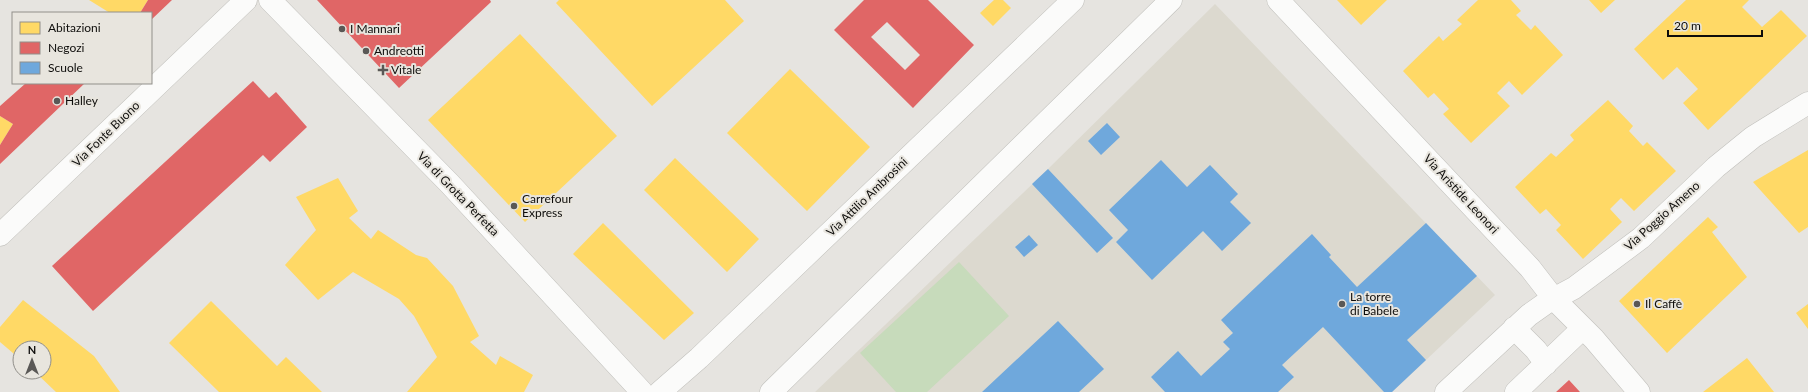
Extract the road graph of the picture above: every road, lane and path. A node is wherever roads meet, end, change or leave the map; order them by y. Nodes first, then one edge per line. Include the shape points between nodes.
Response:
1 (246, 0) edge
2 (270, 0) edge
3 (1073, 0) edge
4 (1171, 0) edge
5 (1278, 0) edge
6 (1808, 103) edge
7 (0, 235) edge
8 (1554, 299) junction
9 (1514, 328) junction
10 (1583, 328) junction
11 (1546, 364) junction
12 (642, 392) edge
13 (660, 392) edge
14 (771, 392) edge
15 (1446, 392) edge
16 (1516, 392) edge
17 (1639, 392) edge

1 - 7 street, Via Fonte Buono
2 - 12 street, Via di Grotta Perfetta via 450,184
3 - 13 street, Via Attilio Ambrosini via 699,358
4 - 14 street
5 - 8 street, Via Aristide Leonori via 1530,268
6 - 8 street, Via Poggio Ameno via 1753,137 1716,167 1641,238 1574,288
8 - 9 street, Via Poggio Ameno via 1542,305
8 - 10 street, Via Aristide Leonori
9 - 11 street
9 - 15 street, Via Poggio Ameno
10 - 11 street
10 - 17 street, Via Aristide Leonori
11 - 16 street

